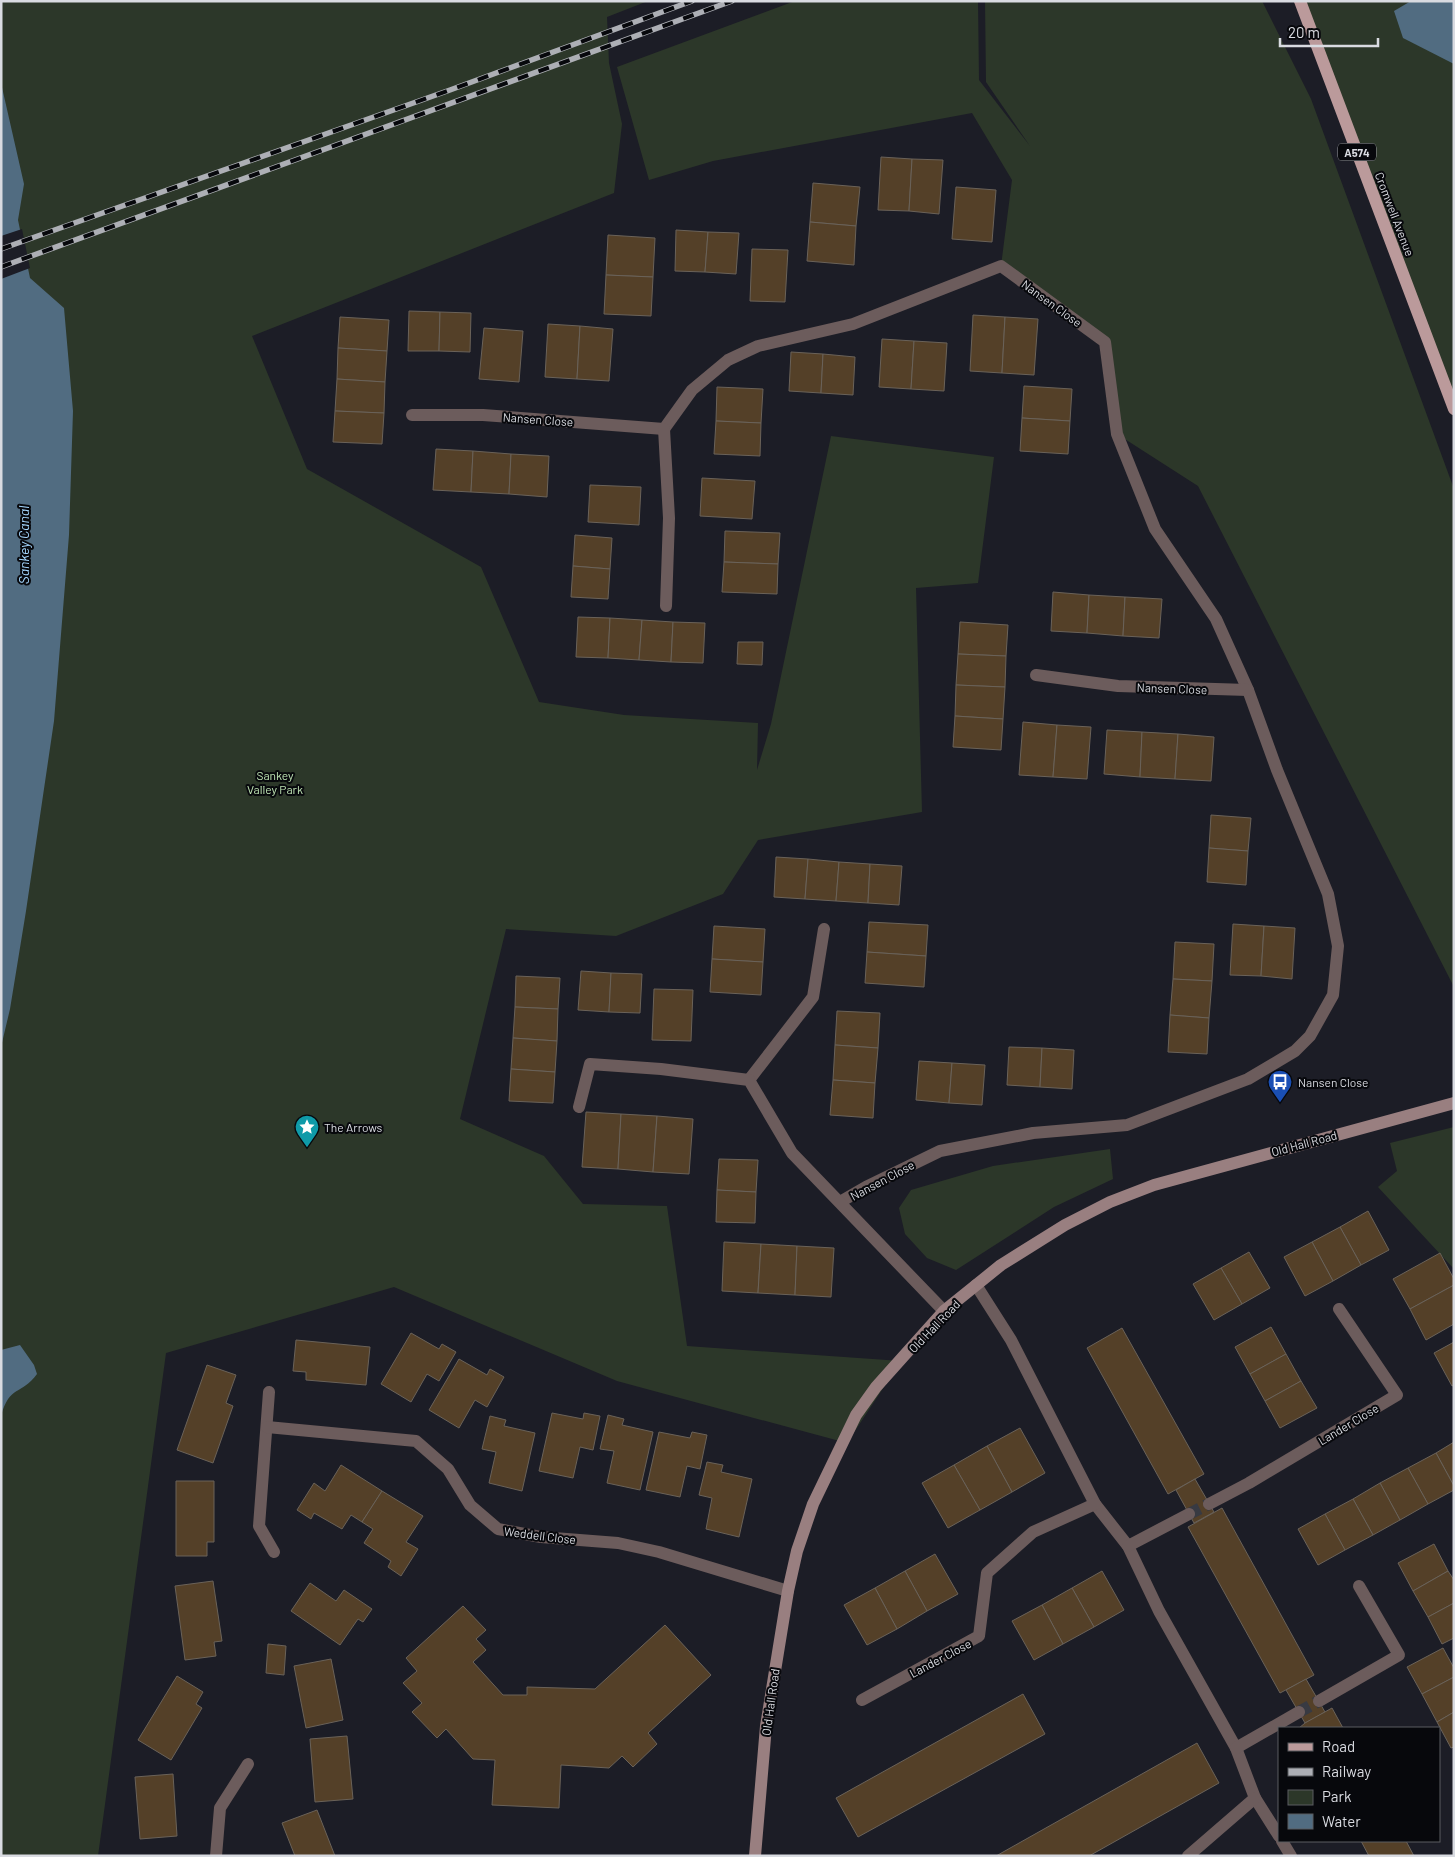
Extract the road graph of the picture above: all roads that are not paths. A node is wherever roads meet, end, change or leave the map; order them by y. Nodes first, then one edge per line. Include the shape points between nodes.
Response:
1 (1300, 1) edge
2 (1454, 409) edge
3 (412, 415) dead end
4 (664, 430) junction
5 (666, 606) dead end
6 (1036, 675) dead end
7 (1248, 690) junction
8 (824, 929) dead end
9 (748, 1080) junction
10 (1454, 1103) edge
11 (578, 1107) dead end
12 (840, 1202) junction
13 (976, 1285) junction
14 (1340, 1308) dead end
15 (944, 1311) junction
16 (269, 1392) dead end
17 (267, 1427) junction
18 (1095, 1504) junction
19 (1209, 1504) tunnel mouth
20 (1189, 1514) tunnel mouth
21 (1128, 1546) junction
22 (274, 1552) dead end
23 (1359, 1586) dead end
24 (788, 1591) junction
25 (862, 1700) dead end
26 (1319, 1701) tunnel mouth
27 (1298, 1712) tunnel mouth
28 (1236, 1748) junction
29 (248, 1764) dead end
30 (1255, 1798) junction
31 (1278, 1834) edge
32 (1283, 1842) edge
33 (216, 1856) edge
34 (756, 1856) edge
35 (1188, 1856) edge
36 (1291, 1856) edge

1 - 2 main road, Cromwell Avenue / A574
3 - 4 street, Nansen Close via 483,415
4 - 5 street via 669,518
4 - 7 street, Nansen Close via 692,390 728,360 758,346 853,324 1001,266 1105,342 1117,434 1155,529 1216,619
6 - 7 street, Nansen Close via 1118,686
7 - 12 street, Nansen Close via 1328,894 1338,946 1333,995 1310,1036 1295,1051 1248,1079 1161,1113 1127,1125 1034,1133 940,1151
8 - 9 street via 813,997
9 - 11 street via 590,1064
9 - 12 street, Nansen Close via 792,1152
10 - 13 street, Old Hall Road via 1154,1185 1110,1202 1065,1225 1032,1244
12 - 15 street, Nansen Close
13 - 15 street, Old Hall Road
13 - 18 street via 1011,1340
14 - 19 street, Lander Close via 1397,1395
15 - 24 street, Old Hall Road via 876,1387 856,1415 813,1504
16 - 17 street
17 - 22 street via 260,1526
17 - 24 street, Weddell Close via 416,1440 448,1469 470,1504 498,1529 541,1537 618,1543
18 - 21 street
18 - 25 street, Lander Close via 1033,1532 987,1573 979,1636
20 - 21 street
21 - 28 street via 1159,1611
23 - 26 street via 1399,1655
24 - 34 street, Old Hall Road via 766,1726
27 - 28 street
28 - 30 street
29 - 33 street via 220,1808
30 - 31 street
30 - 35 street
32 - 36 street

